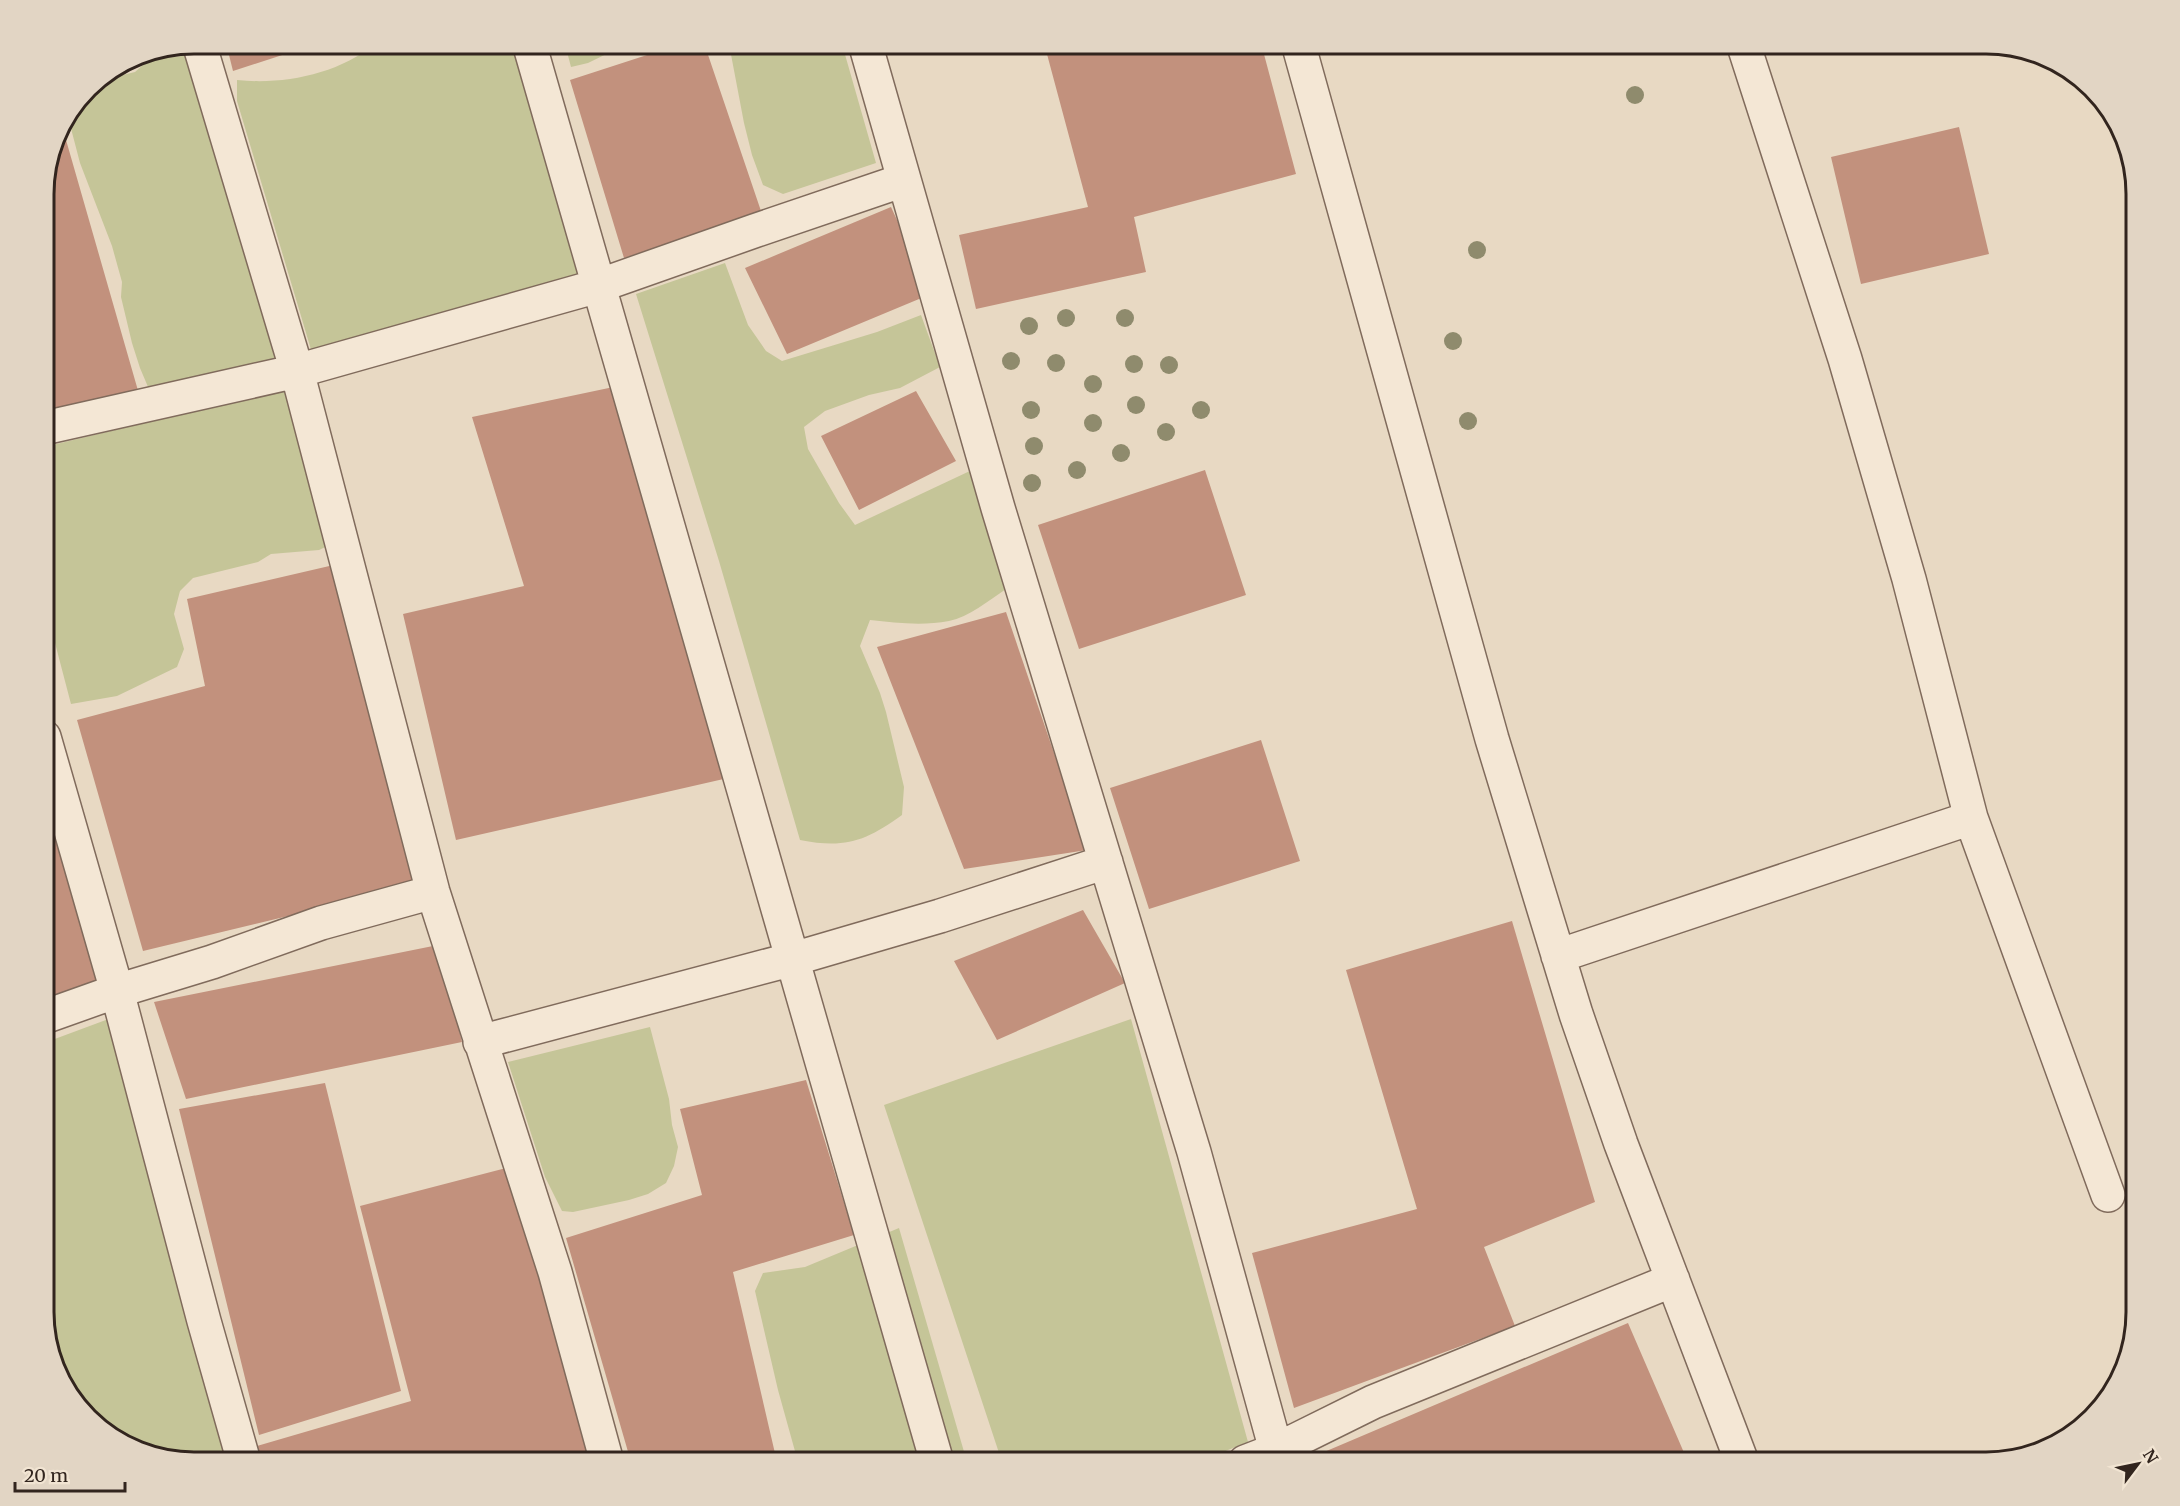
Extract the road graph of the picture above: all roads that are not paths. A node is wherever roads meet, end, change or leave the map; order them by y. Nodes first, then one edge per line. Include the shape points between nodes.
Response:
1 (202, 54) edge
2 (532, 54) edge
3 (869, 54) edge
4 (1301, 54) edge
5 (1746, 54) edge
6 (904, 180) junction
7 (598, 286) junction
8 (297, 371) junction
9 (54, 426) edge
10 (54, 771) edge
11 (1971, 819) junction
12 (1107, 862) junction
13 (434, 892) junction
14 (1558, 957) junction
15 (793, 959) junction
16 (117, 991) junction
17 (54, 1013) edge
18 (480, 1042) junction
19 (2108, 1194) dead end
20 (1673, 1280) junction
21 (1276, 1450) junction
22 (241, 1452) edge
23 (604, 1452) edge
24 (934, 1452) edge
25 (1271, 1452) edge
26 (1738, 1452) edge

1 - 8 street
2 - 7 street
3 - 6 street
4 - 14 street via 1492,739
5 - 11 street via 1845,359 1909,579
6 - 7 street
6 - 12 street via 998,508
7 - 8 street
7 - 15 street
8 - 9 street
8 - 13 street
10 - 16 street
11 - 14 street
11 - 19 street
12 - 15 street
12 - 21 street via 1194,1152
13 - 16 street via 321,923
13 - 18 street
14 - 20 street via 1620,1144
15 - 18 street
15 - 24 street
16 - 17 street
16 - 22 street
18 - 23 street via 555,1272
20 - 21 street via 1373,1402
20 - 26 street
21 - 25 street

